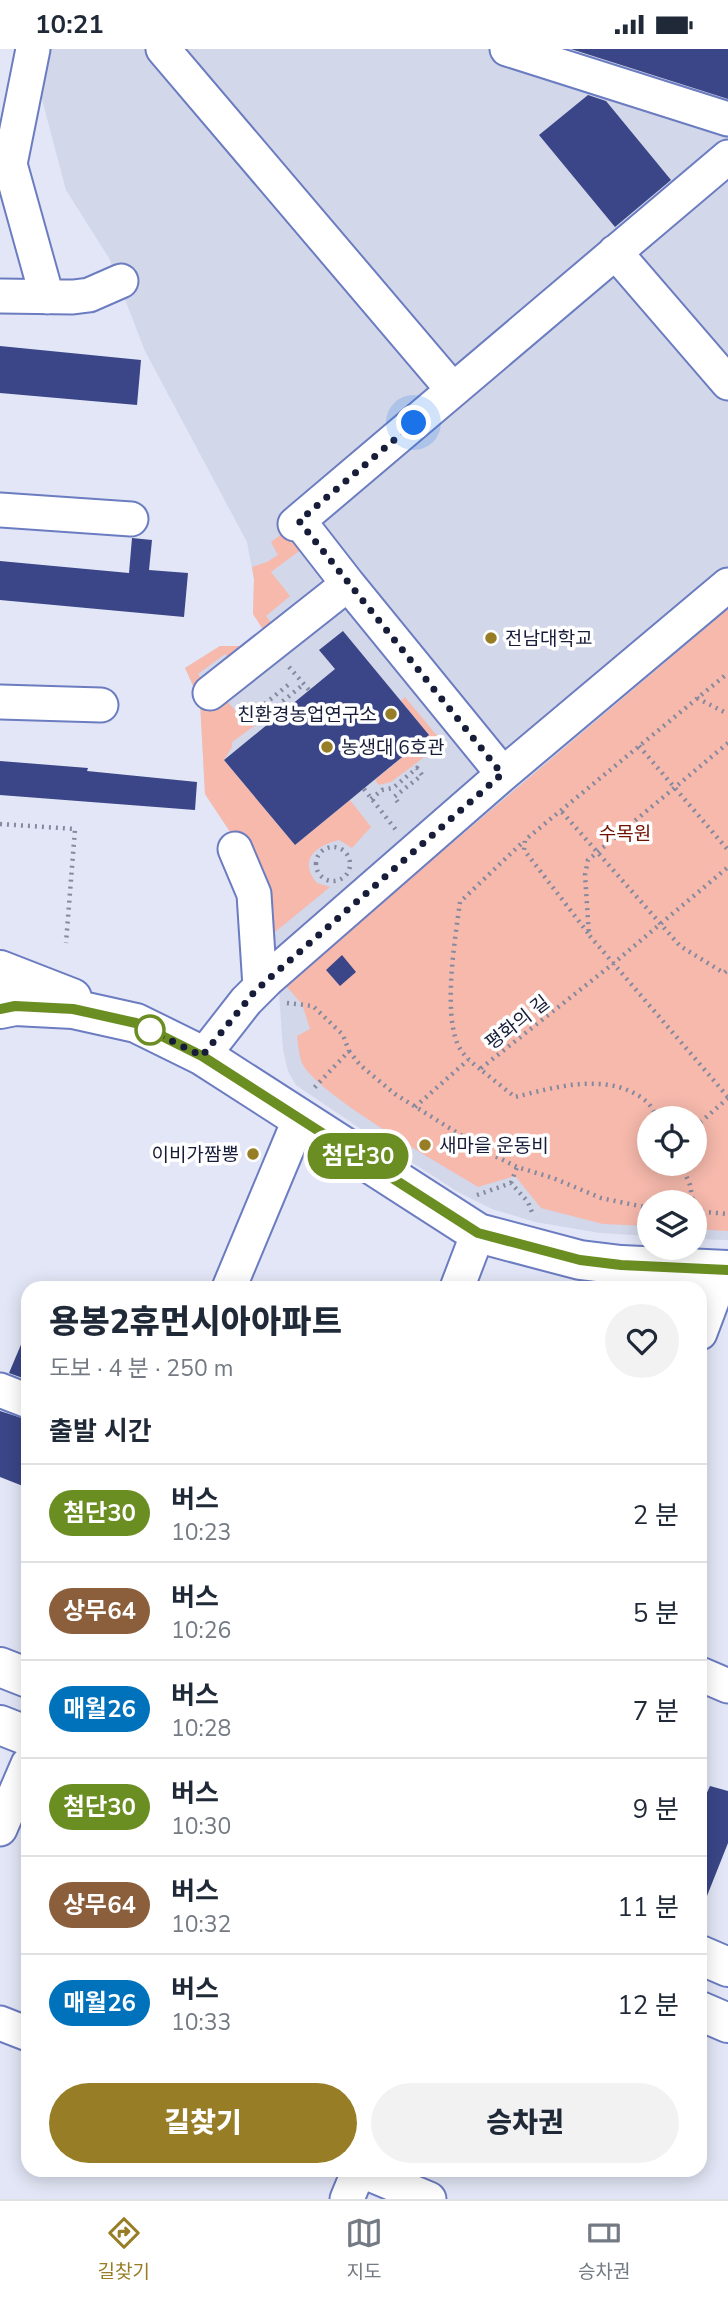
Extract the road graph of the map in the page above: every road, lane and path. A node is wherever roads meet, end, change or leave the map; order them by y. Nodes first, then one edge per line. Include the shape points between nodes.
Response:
1 (33, 49) edge
2 (163, 49) edge
3 (507, 49) edge
4 (728, 119) edge
5 (728, 157) edge
6 (615, 252) junction
7 (121, 281) dead end
8 (0, 296) edge
9 (47, 297) junction
10 (728, 383) edge
11 (453, 390) junction
12 (0, 510) edge
13 (131, 519) dead end
14 (348, 584) junction
15 (728, 585) edge
16 (288, 667) dead end
17 (728, 673) edge
18 (304, 684) junction
19 (288, 685) dead end
20 (309, 690) dead end
21 (210, 693) dead end
22 (697, 698) junction
23 (0, 702) edge
24 (101, 705) dead end
25 (728, 714) edge
26 (728, 743) edge
27 (639, 746) junction
28 (502, 774) junction
29 (675, 788) junction
30 (364, 789) dead end
31 (371, 799) junction
32 (400, 804) dead end
33 (562, 812) junction
34 (0, 824) edge
35 (401, 836) dead end
36 (525, 840) junction
37 (235, 849) dead end
38 (728, 850) edge
39 (597, 852) junction
40 (728, 867) edge
41 (349, 870) joint
42 (660, 923) junction
43 (589, 935) junction
44 (66, 943) dead end
45 (614, 963) junction
46 (0, 970) edge
47 (728, 970) edge
48 (274, 995) junction
49 (0, 1009) edge
50 (136, 1023) junction
51 (349, 1051) junction
52 (202, 1056) junction
53 (468, 1060) junction
54 (480, 1069) junction
55 (728, 1098) edge
56 (307, 1103) junction
57 (650, 1106) edge
58 (415, 1107) junction
59 (707, 1116) edge
60 (517, 1167) junction
61 (511, 1183) junction
62 (637, 1205) edge
63 (707, 1213) edge
64 (728, 1214) edge
65 (475, 1215) junction
66 (537, 1225) dead end
67 (726, 1270) edge
68 (232, 1281) edge
69 (459, 1281) edge
70 (707, 1315) edge
71 (0, 1390) edge
72 (21, 1398) edge
73 (0, 1667) edge
74 (21, 1675) edge
75 (707, 1677) edge
76 (728, 1686) edge
77 (0, 1725) edge
78 (21, 1733) edge
79 (21, 1780) edge
80 (0, 1829) edge
81 (707, 1958) edge
82 (728, 1967) edge
83 (707, 2014) edge
84 (728, 2022) edge
85 (0, 2023) edge
86 (21, 2031) edge
87 (357, 2177) edge
88 (377, 2177) edge
89 (347, 2199) edge
90 (429, 2199) edge

1 - 9 street via 10,164
2 - 11 street
3 - 4 street
5 - 6 street
6 - 10 street
6 - 11 street
7 - 9 street via 89,295
8 - 9 street
11 - 14 street via 297,522
12 - 13 street
14 - 21 street
14 - 28 street
15 - 28 street
16 - 18 path
17 - 22 path
18 - 19 path via 262,718 256,711
18 - 20 path
22 - 25 path
22 - 27 path
23 - 24 street
26 - 29 path
27 - 29 path
27 - 33 path
28 - 48 street
29 - 38 path
29 - 39 path
30 - 31 path
31 - 32 path via 417,768 422,775 394,797
31 - 35 path
33 - 36 path
33 - 39 path
34 - 44 path via 75,829
36 - 43 path via 524,850
36 - 53 path via 460,902 452,1027
37 - 48 street via 254,894
39 - 42 path
39 - 43 path via 588,860 585,876
40 - 42 path, 평화의 길
41 - 41 path via 348,857 338,849 326,849 317,859 318,872 327,880 340,880
42 - 45 path, 평화의 길
42 - 47 path via 680,946 724,973
43 - 45 path
45 - 54 path, 평화의 길
45 - 55 path
46 - 50 main road
48 - 51 path via 313,1006 343,1035
48 - 52 street
49 - 50 main road via 73,1009
50 - 52 main road
51 - 56 path
51 - 58 path via 360,1065
52 - 56 main road
53 - 54 path
53 - 58 path
54 - 57 path, 평화의 길 via 515,1097 571,1084 620,1086
55 - 59 path
56 - 65 main road
56 - 68 street
58 - 60 path
60 - 61 path
60 - 62 path via 601,1198
61 - 65 path
61 - 66 path via 528,1202
63 - 64 path
65 - 67 main road via 580,1260
65 - 69 street
67 - 70 street
71 - 72 street
73 - 74 main road
75 - 76 street
77 - 78 main road
79 - 80 street
81 - 82 main road
83 - 84 main road
85 - 86 street
87 - 89 street
88 - 90 street

